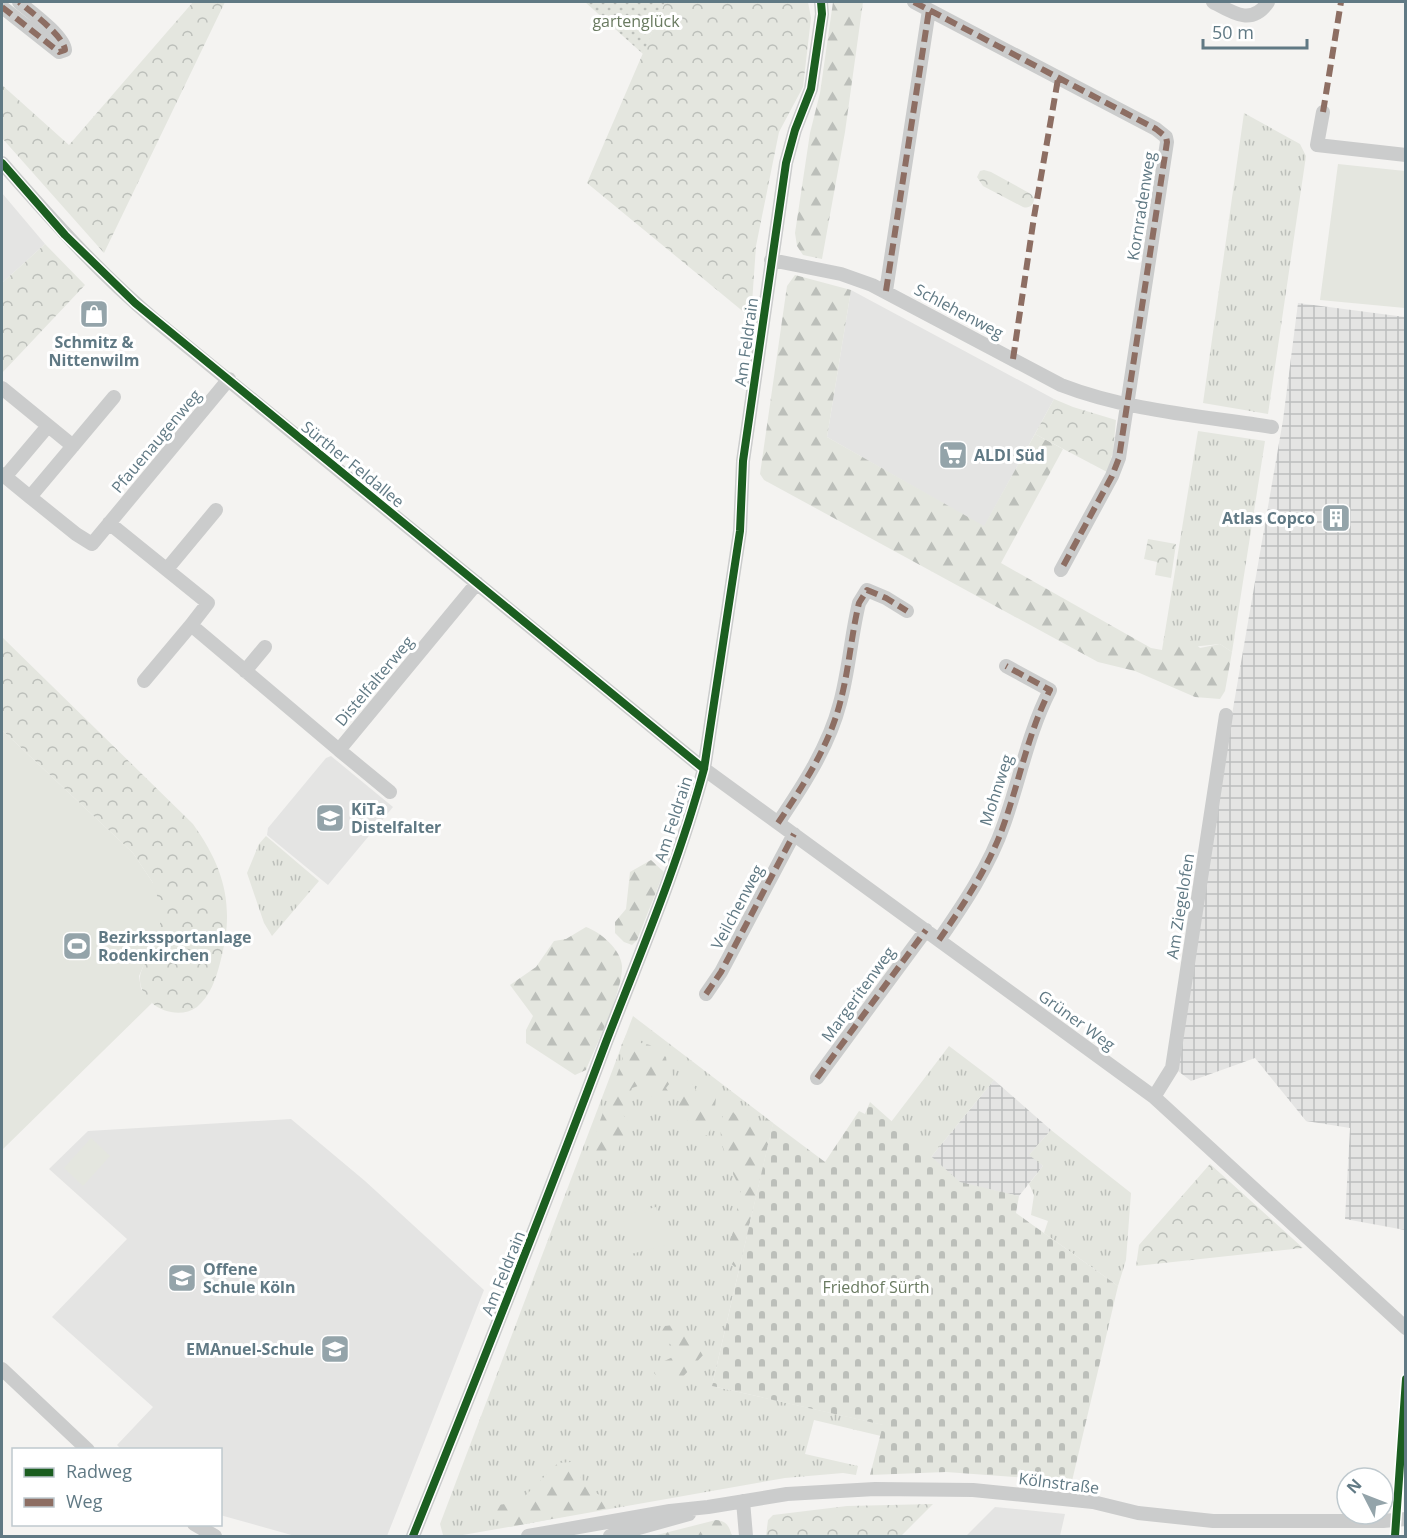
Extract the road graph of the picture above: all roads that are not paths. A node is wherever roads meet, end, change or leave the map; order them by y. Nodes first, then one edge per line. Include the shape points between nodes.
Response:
1 (19, 2) edge
2 (821, 2) edge
3 (914, 2) edge
4 (1213, 2) edge
5 (1268, 2) edge
6 (5, 8) edge
7 (929, 10) junction
8 (1323, 112) dead end
9 (1406, 155) edge
10 (2, 165) edge
11 (771, 260) junction
12 (886, 291) junction
13 (229, 380) junction
14 (2, 388) edge
15 (114, 397) dead end
16 (1127, 405) junction
17 (48, 426) junction
18 (1272, 427) dead end
19 (73, 446) junction
20 (3, 475) edge
21 (30, 497) junction
22 (216, 510) dead end
23 (109, 524) junction
24 (167, 569) junction
25 (1061, 570) dead end
26 (477, 583) junction
27 (907, 611) dead end
28 (190, 626) junction
29 (265, 647) dead end
30 (1006, 666) dead end
31 (245, 671) junction
32 (144, 681) dead end
33 (1227, 715) dead end
34 (339, 750) junction
35 (704, 768) junction
36 (390, 792) dead end
37 (778, 823) junction
38 (794, 834) junction
39 (926, 930) junction
40 (939, 939) junction
41 (706, 994) dead end
42 (817, 1078) dead end
43 (1154, 1097) junction
44 (1406, 1328) edge
45 (2, 1369) edge
46 (87, 1448) edge
47 (743, 1501) junction
48 (708, 1507) junction
49 (1406, 1519) edge
50 (198, 1526) edge
51 (215, 1536) edge
52 (413, 1536) edge
53 (528, 1536) edge
54 (610, 1536) edge
55 (746, 1536) edge

1 - 6 street via 58,37 64,50 58,52
2 - 11 street, Am Feldrain via 811,89 786,163
3 - 7 street, Kornradenweg
4 - 5 street via 1233,13 1249,16
7 - 12 street
7 - 16 street, Kornradenweg via 1166,137
8 - 9 street via 1317,145
10 - 13 street, Sürther Feldallee via 101,272
11 - 12 street, Schlehenweg via 840,274
11 - 35 street, Am Feldrain via 743,461 740,531
12 - 16 street, Schlehenweg via 1062,386
13 - 23 street, Pfauenaugenweg
13 - 26 street, Sürther Feldallee
14 - 17 street
15 - 19 street
16 - 18 street, Schlehenweg
16 - 25 street via 1119,458 1112,476
17 - 19 street
17 - 20 street, Pfauenaugenweg
19 - 21 street
20 - 21 street, Pfauenaugenweg
21 - 23 street, Pfauenaugenweg via 92,544
22 - 24 street
23 - 24 street
24 - 28 street via 208,603
26 - 34 street, Distelfalterweg
26 - 35 street, Sürther Feldallee
27 - 37 street via 867,590 855,619 835,720 815,763
28 - 31 street
28 - 32 street
29 - 31 street
30 - 40 street, Mohnweg via 1050,690 997,841 962,907
31 - 34 street
33 - 43 street, Am Ziegelofen via 1172,1068
34 - 36 street, Distelfalterweg
35 - 37 street, Grüner Weg
35 - 52 street, Am Feldrain via 674,864 565,1152
37 - 38 street, Grüner Weg
38 - 39 street, Grüner Weg
38 - 41 street, Veilchenweg
39 - 40 street, Grüner Weg
39 - 42 street, Margeritenweg
40 - 43 street, Grüner Weg
43 - 44 street, Grüner Weg
45 - 46 street
47 - 48 street, Kölnstraße
47 - 49 street, Kölnstraße via 868,1489 952,1490 1093,1502 1138,1513 1213,1521
47 - 55 street
48 - 53 street, Kölnstraße
48 - 54 street, Kölnstraße
50 - 51 street

